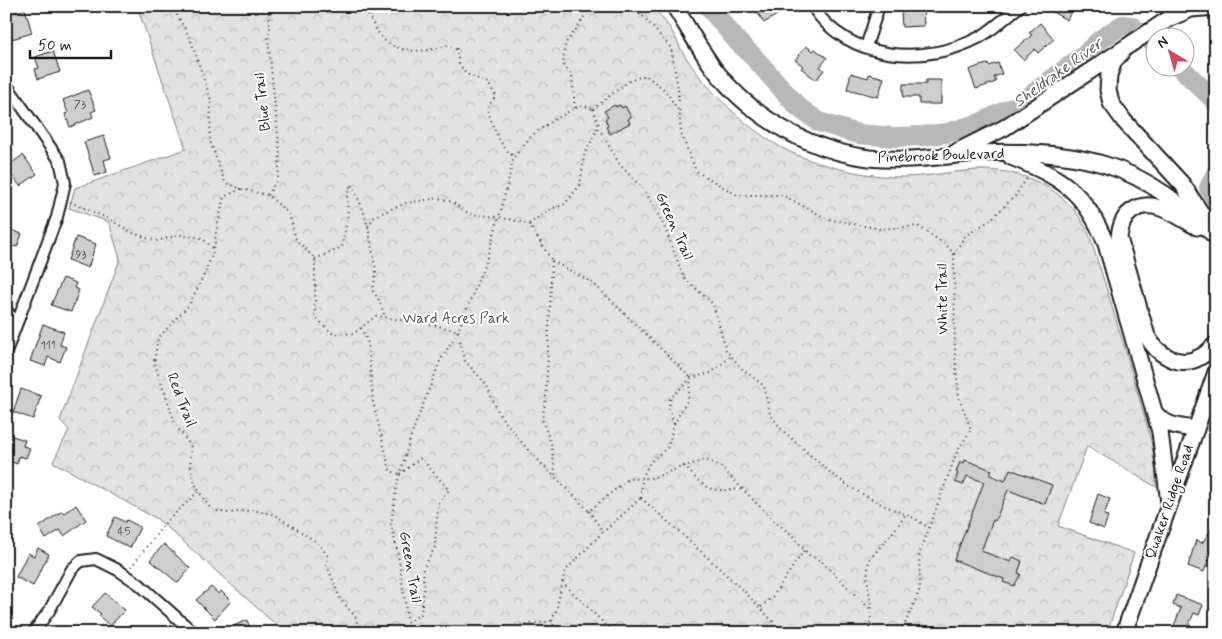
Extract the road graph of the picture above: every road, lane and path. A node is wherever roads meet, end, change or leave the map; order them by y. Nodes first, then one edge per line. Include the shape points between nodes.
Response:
1 (172, 6) edge
2 (274, 6) edge
3 (364, 6) edge
4 (590, 6) edge
5 (632, 6) edge
6 (674, 6) edge
7 (812, 6) edge
8 (879, 6) edge
9 (1020, 6) edge
10 (1216, 7) edge
11 (1127, 46) junction
12 (866, 47) junction
13 (6, 84) edge
14 (575, 108) junction
15 (593, 109) junction
16 (680, 112) junction
17 (599, 126) junction
18 (1003, 153) junction
19 (948, 156) junction
20 (514, 157) junction
21 (1031, 171) dead end
22 (241, 189) junction
23 (268, 195) junction
24 (66, 200) dead end
25 (499, 217) junction
26 (529, 224) junction
27 (368, 226) junction
28 (1216, 237) edge
29 (214, 249) junction
30 (954, 254) junction
31 (314, 259) junction
32 (552, 260) junction
33 (6, 310) edge
34 (386, 318) junction
35 (16, 323) junction
36 (361, 328) junction
37 (458, 331) junction
38 (1216, 344) edge
39 (6, 352) edge
40 (731, 356) junction
41 (1216, 372) edge
42 (692, 378) junction
43 (1216, 397) edge
44 (1204, 407) junction
45 (1154, 412) junction
46 (674, 424) junction
47 (1196, 429) junction
48 (684, 466) junction
49 (400, 474) junction
50 (556, 478) junction
51 (642, 478) junction
52 (743, 489) junction
53 (198, 492) junction
54 (641, 498) junction
55 (1169, 503) junction
56 (589, 511) junction
57 (906, 514) junction
58 (929, 528) junction
59 (603, 532) junction
60 (805, 550) junction
61 (125, 575) junction
62 (562, 582) junction
63 (761, 607) junction
64 (872, 612) junction
65 (408, 622) junction
66 (552, 622) junction
67 (870, 626) junction
68 (33, 633) edge
69 (194, 633) edge
70 (367, 633) edge
71 (409, 633) edge
72 (514, 633) edge
73 (556, 633) edge
74 (614, 633) edge
75 (784, 633) edge
76 (868, 633) edge
77 (876, 633) edge
78 (897, 633) edge
79 (1124, 633) edge

1 - 22 path via 190,38 211,100 210,141 225,182
2 - 23 path, Blue Trail via 269,12 268,38 280,154 278,178
3 - 20 path via 384,40 406,50 431,50 448,45 456,49 466,74 488,83 496,96 487,108 504,149
4 - 14 path via 565,44 563,65 572,75
5 - 16 path, White Trail via 672,48
6 - 19 street, Pinebrook Boulevard via 721,78 755,110 790,132 837,151 870,158
7 - 12 street via 834,32
8 - 12 street
9 - 12 street via 982,36 943,51 912,56
10 - 11 street via 1181,12
11 - 19 street via 1004,128
11 - 28 street via 1114,61 1109,75 1111,103 1183,185
13 - 35 street via 60,161 65,183 57,217
14 - 15 path via 585,106
14 - 20 path, Green Trail via 531,136
15 - 16 path via 629,81 645,75 665,90
15 - 17 path, Green Trail
16 - 30 path, White Trail via 681,134 696,171 737,195 782,195 828,219 880,229 918,226
17 - 26 path via 584,156 580,185 565,204 549,210
17 - 40 path, Green Trail via 620,165 646,192 664,226 684,278 713,304 726,350
18 - 19 street, Pinebrook Boulevard
18 - 28 street, Pinebrook Boulevard via 1074,158 1124,171 1172,198
18 - 45 street via 1056,177 1078,196 1094,218 1106,244
20 - 25 path, Green Trail
21 - 30 path via 1015,196 989,221 965,236
22 - 23 path
22 - 29 path, Red Trail via 224,197
23 - 31 path via 290,214 296,239
24 - 29 path via 156,241 180,235 202,238
25 - 26 path
25 - 27 path via 469,214 452,202 438,198 406,203 375,216
25 - 37 path, Green Trail via 486,261
26 - 32 path
27 - 31 path via 351,184 342,247
27 - 34 path via 376,272 373,291
28 - 38 street via 1166,210 1143,205 1129,213 1121,224 1119,238 1148,336 1156,349 1170,359 1186,361 1200,358
29 - 53 path, Red Trail via 189,305 158,338 154,362 176,425 191,447 189,464
30 - 58 path, White Trail via 958,389 971,429 957,452
31 - 36 path via 314,317 332,333 353,334
32 - 42 path via 593,283
32 - 50 path via 546,397 542,419 551,444
33 - 35 street
34 - 36 path via 376,316
34 - 37 path
35 - 39 street
36 - 49 path via 368,343 373,402 390,471
37 - 49 path, Green Trail via 440,361 410,436
37 - 50 path via 465,361 486,384 499,414
40 - 42 path via 711,373
40 - 57 path, Green Trail via 764,386 770,414 782,430 850,487
41 - 44 street, Quaker Ridge Road
42 - 46 path via 688,399
42 - 46 path via 670,400
43 - 44 street
44 - 47 street, Quaker Ridge Road
45 - 47 street via 1173,426
45 - 55 street via 1163,447
46 - 51 path via 668,447 650,462
47 - 55 street, Quaker Ridge Road
48 - 51 path via 653,478
48 - 52 path via 702,485 717,491
48 - 52 path via 706,460 720,466
49 - 65 path, Green Trail via 391,524
49 - 65 path via 421,458 449,490 438,504 435,547 423,569 421,614
50 - 56 path
51 - 54 path
51 - 56 path via 628,479
52 - 60 path
53 - 61 path via 166,522
53 - 70 path, Red Trail via 212,510 228,513 254,510 275,515 318,543 327,555 340,599
54 - 59 path
54 - 63 path
55 - 79 street, Quaker Ridge Road
56 - 59 path
57 - 58 path, Green Trail
57 - 64 path via 870,560 867,577
58 - 78 path via 919,555 920,588 906,622
59 - 62 path via 565,571
60 - 63 path via 773,596
60 - 64 path via 821,561
61 - 68 street via 96,559 81,561 72,569
61 - 69 street
62 - 66 path
62 - 74 path
63 - 75 path
64 - 67 path
65 - 71 path, Green Trail
66 - 72 path via 522,625
66 - 73 path
67 - 76 path
67 - 77 path

